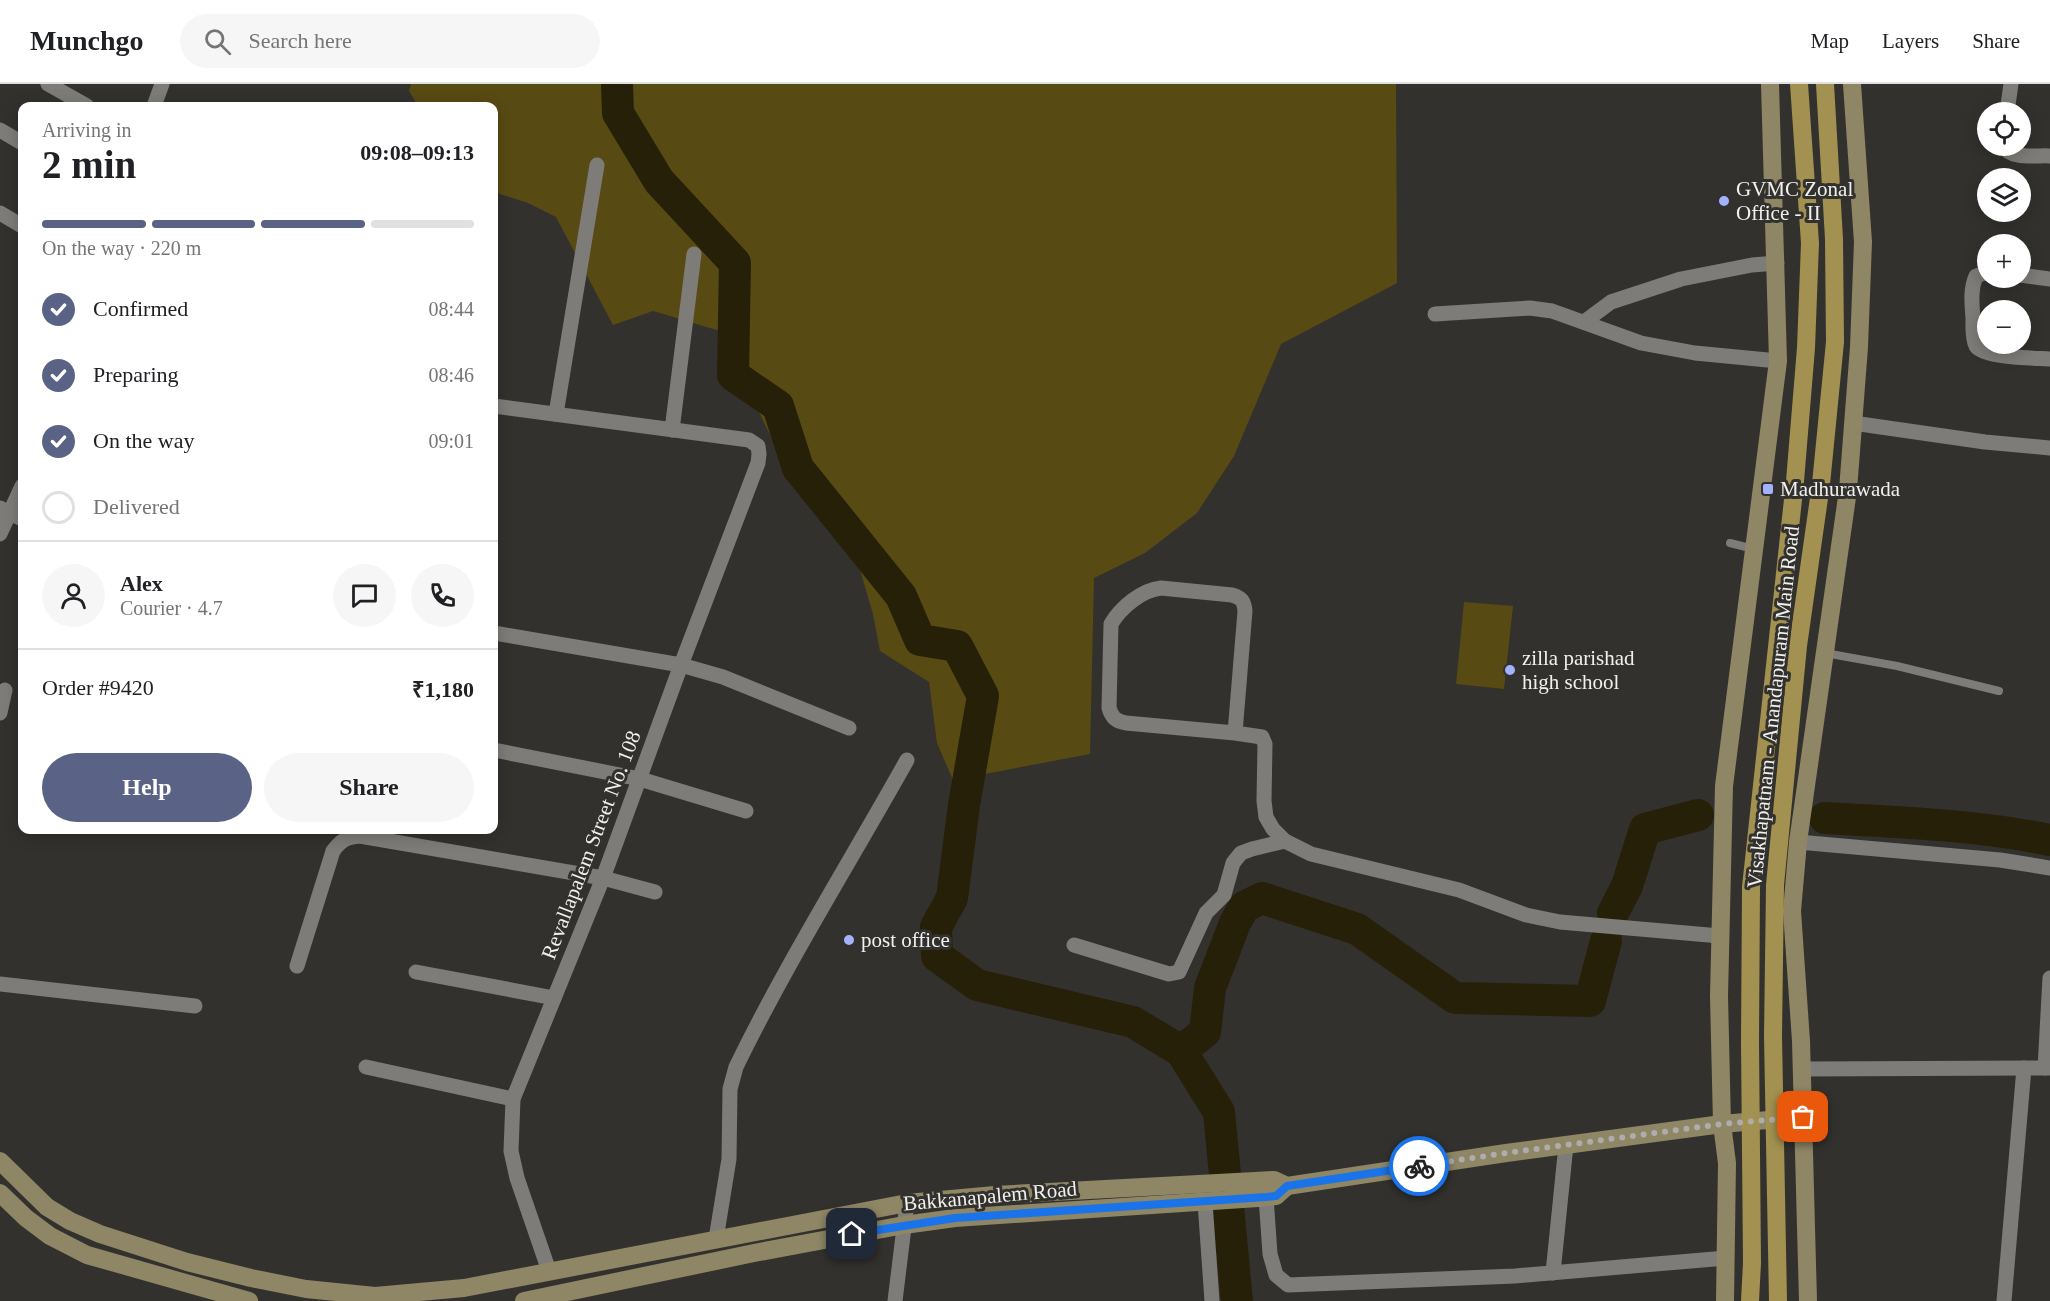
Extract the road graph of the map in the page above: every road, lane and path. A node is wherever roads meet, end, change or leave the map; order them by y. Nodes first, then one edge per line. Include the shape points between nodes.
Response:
1 (48, 84) edge
2 (162, 84) edge
3 (1770, 84) edge
4 (1799, 84) edge
5 (1825, 84) edge
6 (1852, 84) edge
7 (2011, 84) edge
8 (80, 102) edge
9 (155, 102) edge
10 (2008, 102) edge
11 (0, 130) edge
12 (18, 141) edge
13 (2031, 155) edge
14 (2050, 156) edge
15 (597, 165) dead end
16 (0, 213) edge
17 (18, 224) edge
18 (694, 254) dead end
19 (1777, 263) junction
20 (1977, 276) edge
21 (2031, 276) edge
22 (2050, 279) edge
23 (1435, 314) dead end
24 (1584, 322) junction
25 (2050, 359) edge
26 (1778, 361) junction
27 (498, 407) edge
28 (556, 414) junction
29 (1853, 423) junction
30 (672, 430) junction
31 (2050, 448) edge
32 (18, 496) edge
33 (11, 513) edge
34 (0, 534) edge
35 (1730, 543) dead end
36 (1755, 550) junction
37 (498, 634) edge
38 (1823, 653) junction
39 (681, 664) junction
40 (5, 690) dead end
41 (1999, 691) dead end
42 (0, 713) edge
43 (849, 728) dead end
44 (1234, 733) junction
45 (498, 751) edge
46 (907, 760) dead end
47 (640, 779) junction
48 (746, 811) dead end
49 (1285, 841) junction
50 (1798, 842) junction
51 (2050, 868) edge
52 (603, 878) junction
53 (655, 892) dead end
54 (1720, 936) junction
55 (1074, 945) dead end
56 (297, 966) dead end
57 (416, 972) dead end
58 (2050, 978) edge
59 (0, 984) edge
60 (557, 991) junction
61 (195, 1006) dead end
62 (366, 1067) dead end
63 (2024, 1068) junction
64 (2047, 1068) edge
65 (1802, 1069) junction
66 (513, 1099) junction
67 (1803, 1117) junction
68 (1722, 1124) junction
69 (1566, 1145) junction
70 (0, 1161) edge
71 (1260, 1192) junction
72 (0, 1193) edge
73 (1212, 1196) junction
74 (907, 1203) junction
75 (904, 1225) junction
76 (716, 1239) junction
77 (1726, 1258) junction
78 (549, 1271) junction
79 (1552, 1273) junction
80 (249, 1301) edge
81 (524, 1301) edge
82 (896, 1301) edge
83 (1212, 1301) edge
84 (1725, 1301) edge
85 (1750, 1301) edge
86 (1778, 1301) edge
87 (1808, 1301) edge
88 (2004, 1301) edge

1 - 8 street
2 - 9 street
3 - 19 street
4 - 85 main road, Visakhapatnam - Anandapuram Main Road via 1810,243 1807,325 1795,481 1751,887
5 - 86 main road, Visakhapatnam - Anandapuram Main Road via 1835,342 1821,484 1798,646 1775,885 1773,1036
6 - 29 street via 1863,242
7 - 10 street
11 - 12 street
13 - 14 street
15 - 28 street
16 - 17 street
18 - 30 street
19 - 24 street via 1681,279 1611,302
19 - 26 street
20 - 25 street via 1972,286 1973,334 1980,351
21 - 22 street
23 - 24 street via 1530,308
24 - 26 street via 1641,344
26 - 36 street
27 - 28 street
28 - 30 street
29 - 31 street
29 - 38 street via 1848,490
30 - 39 street, Revallapalem Street No. 108 via 749,440 758,446 759,454
32 - 33 street
33 - 34 street
35 - 36 lane
36 - 54 street via 1724,786
37 - 39 street
38 - 41 lane
38 - 50 street
39 - 43 street
39 - 47 street, Revallapalem Street No. 108
40 - 42 street
44 - 44 street via 1126,723 1111,716 1111,624 1141,594 1161,588 1241,598 1245,611
44 - 49 street via 1262,737 1266,817
45 - 47 street
46 - 76 street via 821,907 736,1067 729,1089 730,1145
47 - 48 street
47 - 52 street, Revallapalem Street No. 108
49 - 54 street via 1311,854 1459,890 1526,915 1560,922
49 - 55 street via 1241,853 1233,863 1224,895 1206,913 1179,972 1168,974
50 - 51 street
50 - 65 street via 1792,911
52 - 53 street
52 - 56 street via 350,837 333,851
52 - 60 street, Revallapalem Street No. 108
54 - 68 street
57 - 60 street
58 - 64 street
59 - 61 street
60 - 66 street, Revallapalem Street No. 108
62 - 66 street
63 - 64 street
63 - 65 street
63 - 88 street
65 - 67 street
66 - 78 street, Revallapalem Street No. 108 via 511,1151
67 - 68 street
67 - 87 street
68 - 69 street
68 - 77 street via 1727,1163
69 - 71 street via 1287,1186 1274,1180
69 - 79 street
70 - 78 street via 47,1207 100,1234 187,1262 306,1289 375,1296 464,1288
71 - 73 street
71 - 79 street via 1275,1275 1288,1285
72 - 80 street via 50,1236 87,1255
73 - 74 street via 995,1195
73 - 75 street, Bakkanapalem Road
73 - 83 street
74 - 75 street
74 - 76 street
75 - 81 street, Bakkanapalem Road
75 - 82 street
76 - 78 street
77 - 79 street
77 - 84 street

